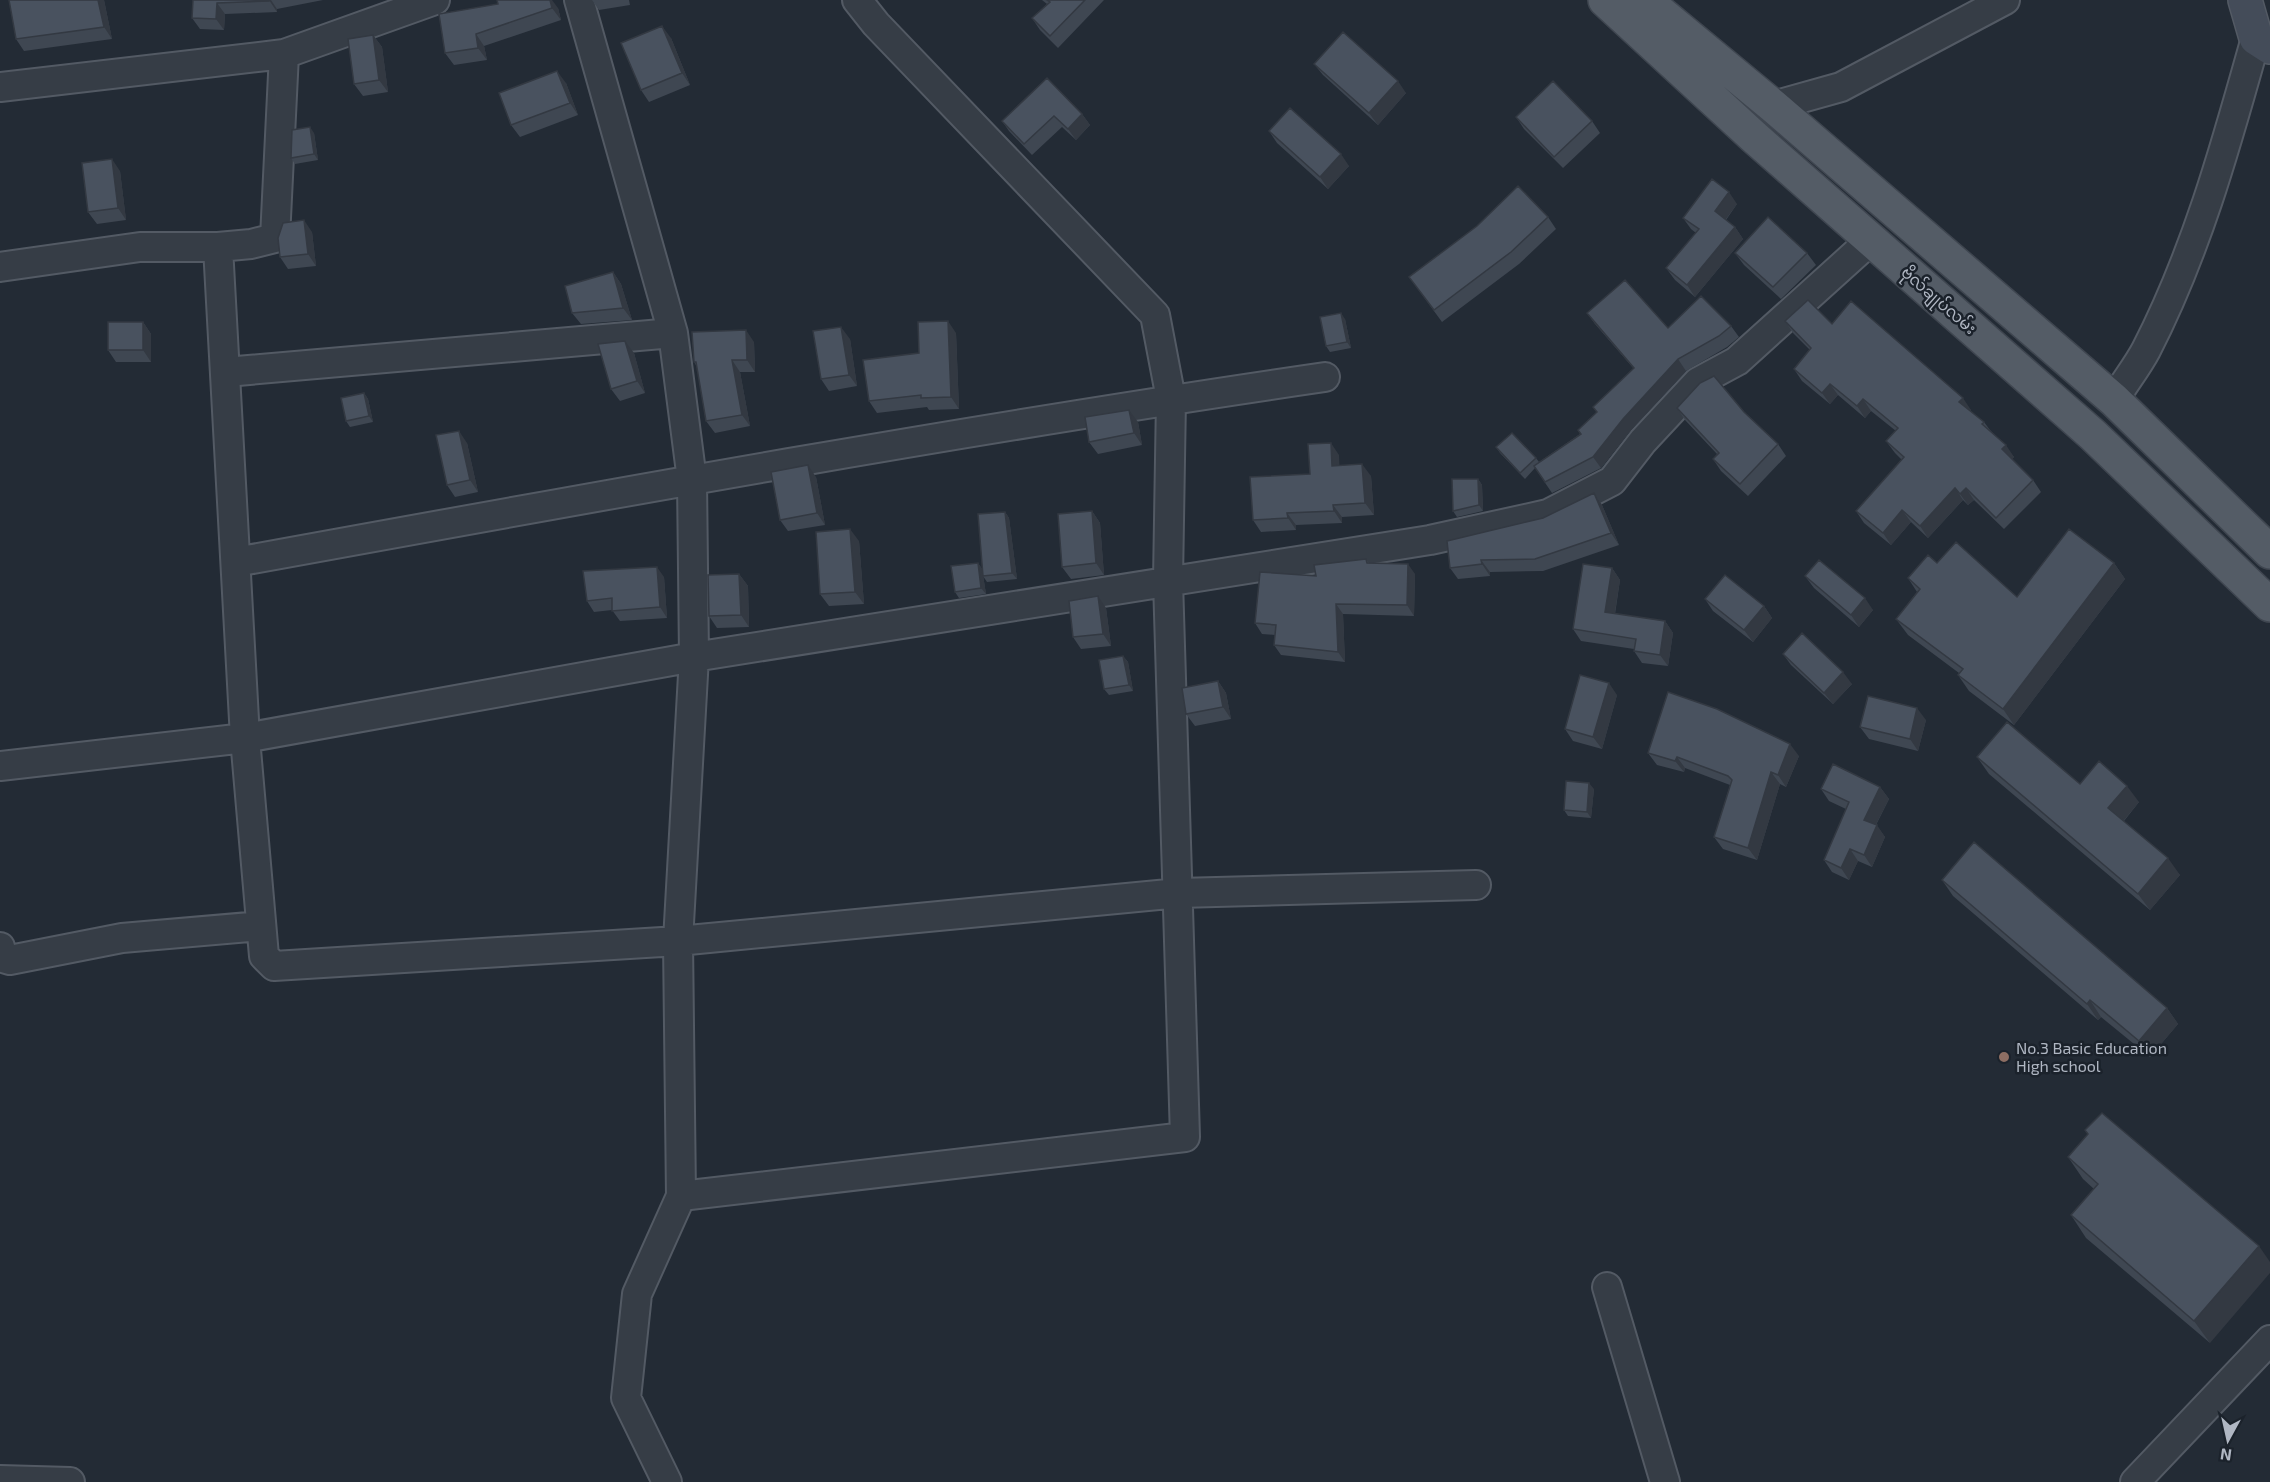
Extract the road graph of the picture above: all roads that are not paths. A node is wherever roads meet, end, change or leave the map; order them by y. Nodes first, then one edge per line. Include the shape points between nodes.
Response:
1 (435, 0) edge
2 (579, 0) edge
3 (857, 0) edge
4 (1605, 0) edge
5 (1645, 0) edge
6 (2006, 0) edge
7 (2245, 0) edge
8 (2263, 42) edge
9 (284, 54) junction
10 (0, 87) edge
11 (1773, 106) junction
12 (1871, 240) junction
13 (218, 247) junction
14 (0, 267) edge
15 (673, 333) junction
16 (226, 372) junction
17 (1325, 377) dead end
18 (1171, 399) junction
19 (2114, 400) junction
20 (692, 480) junction
21 (2270, 551) edge
22 (237, 562) junction
23 (1168, 581) junction
24 (2270, 605) edge
25 (694, 657) junction
26 (244, 738) junction
27 (0, 766) edge
28 (1476, 885) dead end
29 (1179, 893) junction
30 (261, 926) junction
31 (678, 941) junction
32 (0, 947) edge
33 (681, 1196) junction
34 (1607, 1287) dead end
35 (2270, 1340) edge
36 (0, 1480) edge
37 (70, 1482) edge
38 (667, 1482) edge
39 (1665, 1482) edge
40 (2135, 1482) edge

1 - 9 street
2 - 15 street
3 - 18 street via 1155,315
4 - 12 main road, ဗိုလ်ချုပ်လမ်း
5 - 11 main road
6 - 11 street via 1841,87
7 - 8 street
8 - 19 street via 2190,254 2145,352
9 - 10 street
9 - 13 street via 275,238
11 - 19 main road
12 - 23 street via 1737,361 1698,382 1612,481 1548,514 1430,540
12 - 24 main road, ဗိုလ်ချုပ်လမ်း via 2093,435
13 - 14 street via 140,247
13 - 16 street
15 - 16 street
15 - 20 street
16 - 22 street
17 - 18 street
18 - 20 street
18 - 23 street
19 - 21 main road
20 - 22 street
20 - 25 street
22 - 26 street
23 - 25 street
23 - 29 street
25 - 26 street
25 - 31 street
26 - 27 street
26 - 30 street
28 - 29 street
29 - 31 street
29 - 33 street via 1185,1137
30 - 31 street via 264,956 274,966
30 - 32 street via 122,938 10,960 3,958
31 - 33 street
33 - 38 street via 637,1294 626,1398
34 - 39 street
35 - 40 street
36 - 37 street

